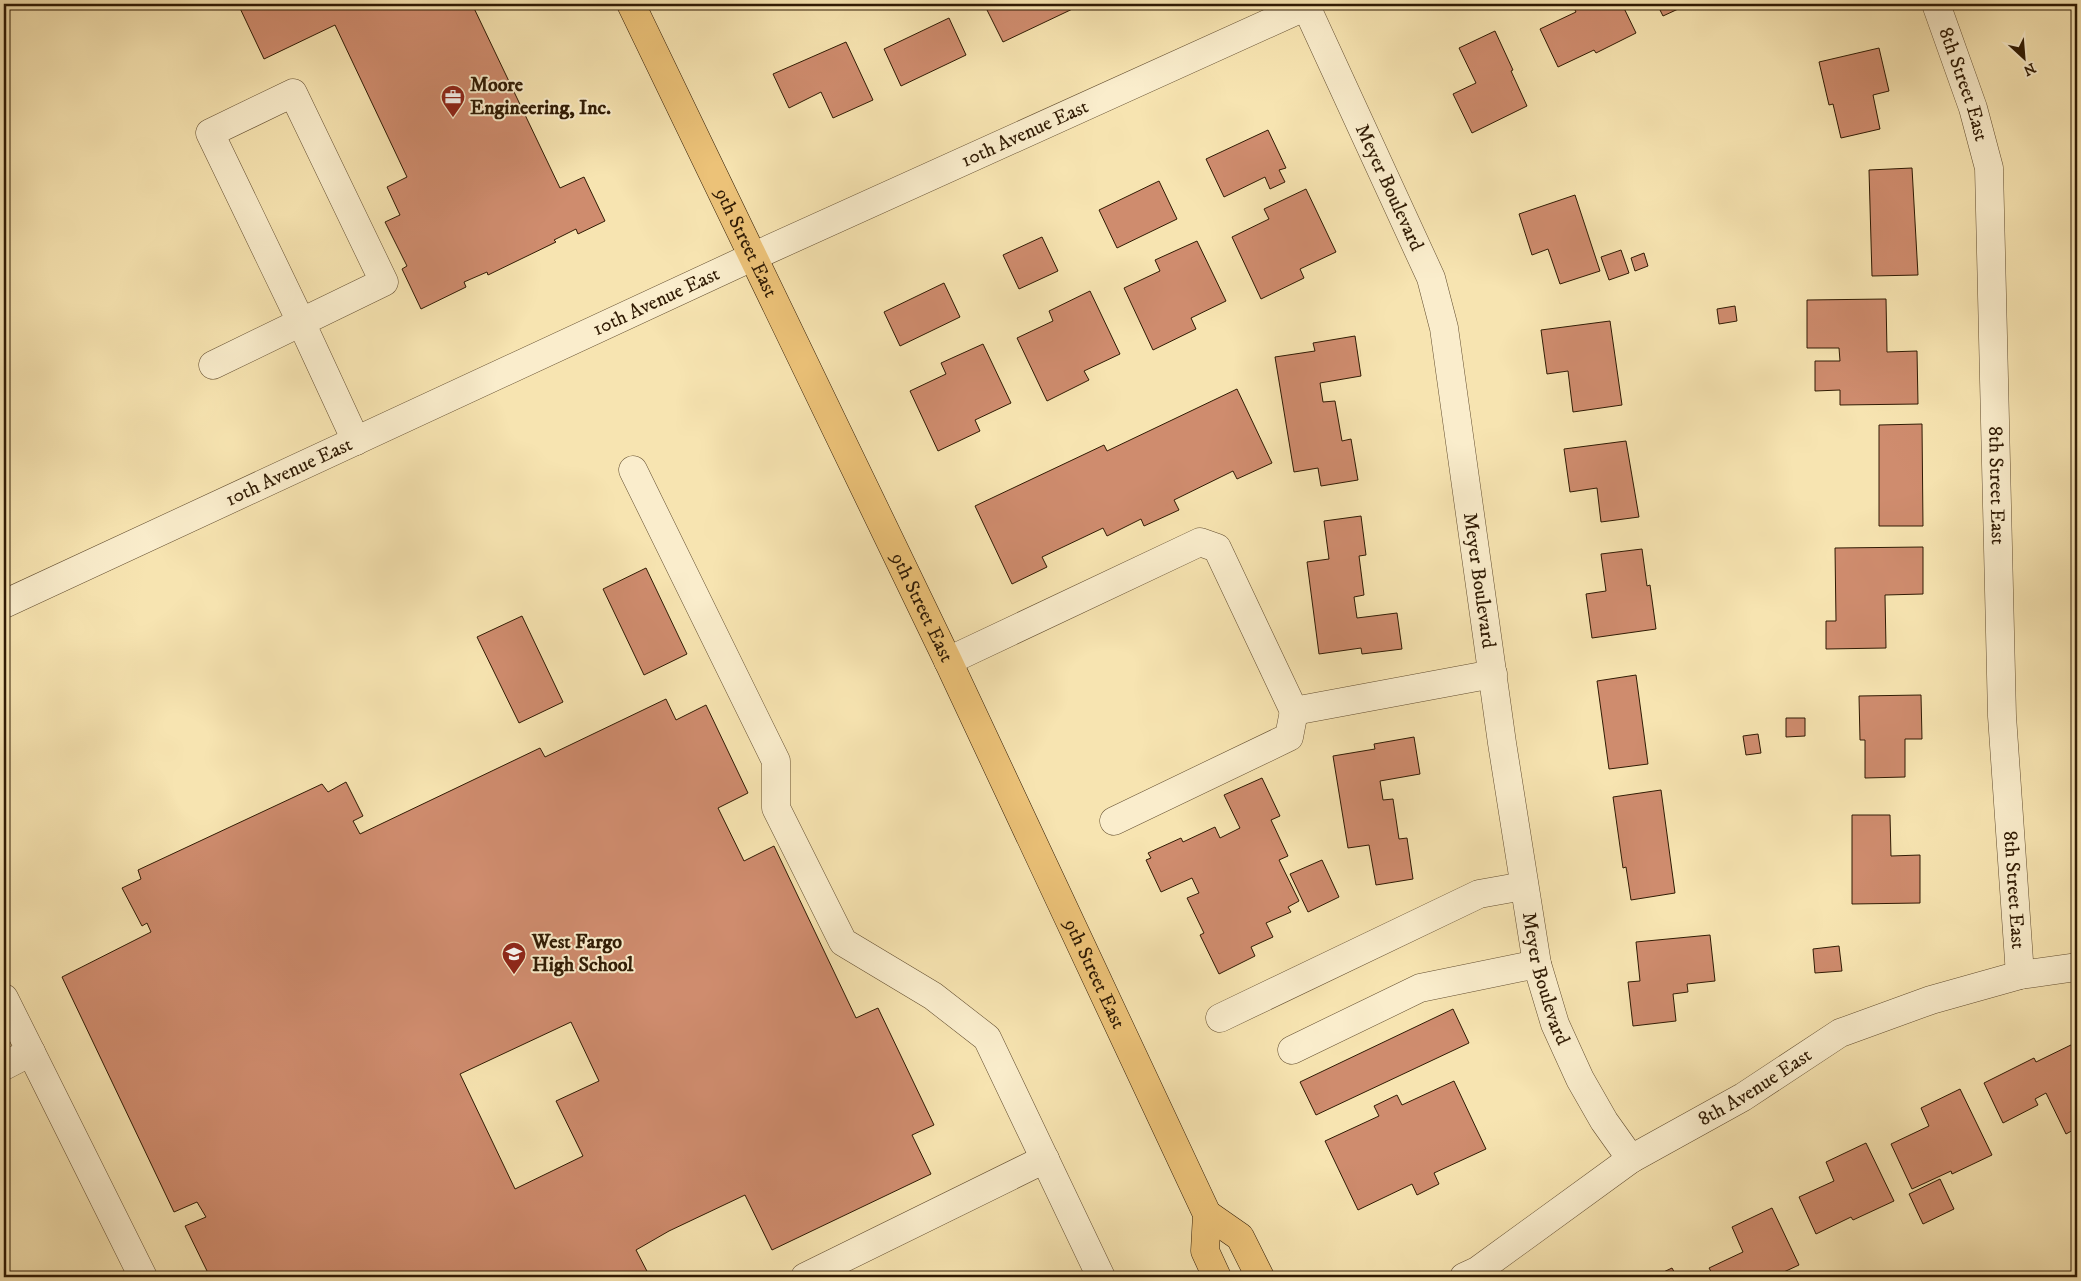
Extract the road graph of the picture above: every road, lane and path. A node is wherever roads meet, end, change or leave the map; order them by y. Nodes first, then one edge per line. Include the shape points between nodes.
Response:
1 (631, 4) edge
2 (1936, 4) edge
3 (1308, 5) edge
4 (752, 257) junction
5 (302, 322) junction
6 (213, 365) dead end
7 (356, 441) junction
8 (633, 470) dead end
9 (4, 604) edge
10 (948, 661) junction
11 (1493, 674) junction
12 (1294, 711) junction
13 (1114, 821) dead end
14 (1524, 886) junction
15 (1537, 964) junction
16 (2077, 967) edge
17 (2020, 975) junction
18 (4, 998) edge
19 (1220, 1018) dead end
20 (1292, 1050) dead end
21 (31, 1052) junction
22 (4, 1066) edge
23 (1045, 1159) junction
24 (1630, 1159) junction
25 (1207, 1214) junction
26 (143, 1277) edge
27 (805, 1277) edge
28 (1101, 1277) edge
29 (1217, 1277) edge
30 (1260, 1277) edge
31 (1464, 1277) edge

1 - 4 main road, 9th Street East
2 - 17 street, 8th Street East via 1973,108 1988,168 2002,716
3 - 4 street, 10th Avenue East
3 - 11 street, Meyer Boulevard via 1431,278 1444,328
4 - 7 street, 10th Avenue East
4 - 10 main road, 9th Street East
5 - 5 street via 210,133 293,93 384,282
5 - 6 street
5 - 7 street
7 - 9 street, 10th Avenue East
8 - 23 street via 776,760 776,808 842,942 933,996 988,1038
10 - 12 street via 1200,542 1217,548
10 - 25 main road, 9th Street East
11 - 12 street
11 - 14 street, Meyer Boulevard
12 - 13 street via 1289,737
14 - 15 street, Meyer Boulevard
14 - 19 street via 1479,894
15 - 20 street via 1420,988
15 - 24 street, Meyer Boulevard via 1555,1024 1580,1079
16 - 17 street, 8th Avenue East
17 - 24 street, 8th Avenue East via 1930,1000 1840,1034 1743,1097
18 - 21 street
21 - 22 street
21 - 26 street
23 - 27 street
23 - 28 street
24 - 31 street, 8th Avenue East
25 - 29 main road, 9th Street East via 1205,1251
25 - 30 main road via 1240,1237

